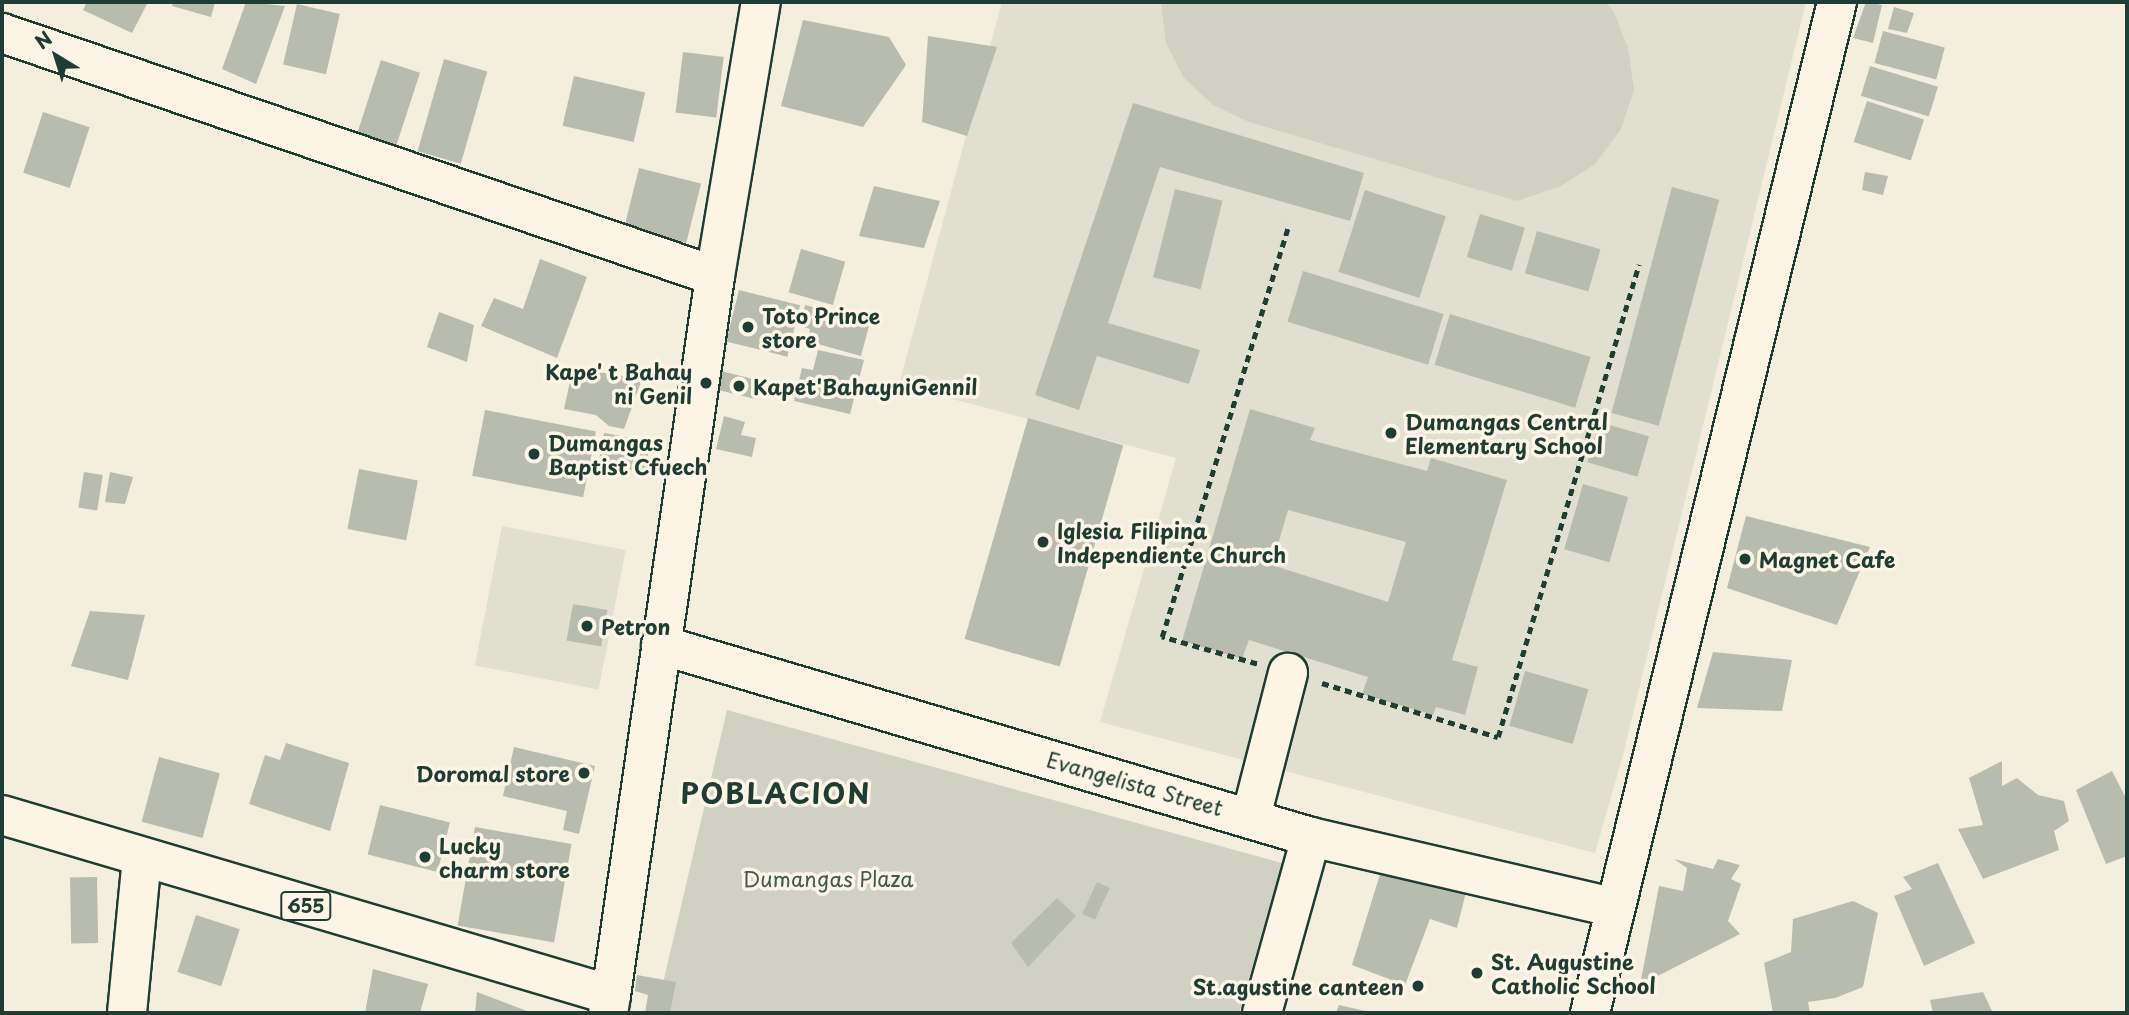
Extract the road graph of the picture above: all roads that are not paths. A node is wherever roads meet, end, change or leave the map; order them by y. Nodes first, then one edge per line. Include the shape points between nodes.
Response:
1 (761, 2) edge
2 (1837, 2) edge
3 (2, 33) edge
4 (715, 276) junction
5 (662, 645) junction
6 (1288, 673) road end
7 (2, 814) edge
8 (1251, 817) junction
9 (1311, 837) junction
10 (142, 858) junction
11 (1613, 906) junction
12 (610, 1004) edge
13 (127, 1013) edge
14 (1262, 1013) edge
15 (1590, 1013) edge

1 - 4 street
2 - 11 street
3 - 4 street
4 - 5 street
5 - 8 street, Evangelista Street
5 - 12 street
6 - 8 street
7 - 10 street, 655
8 - 9 street, Evangelista Street
9 - 11 street, Evangelista Street
9 - 14 street
10 - 12 street, 655
10 - 13 street
11 - 15 street

